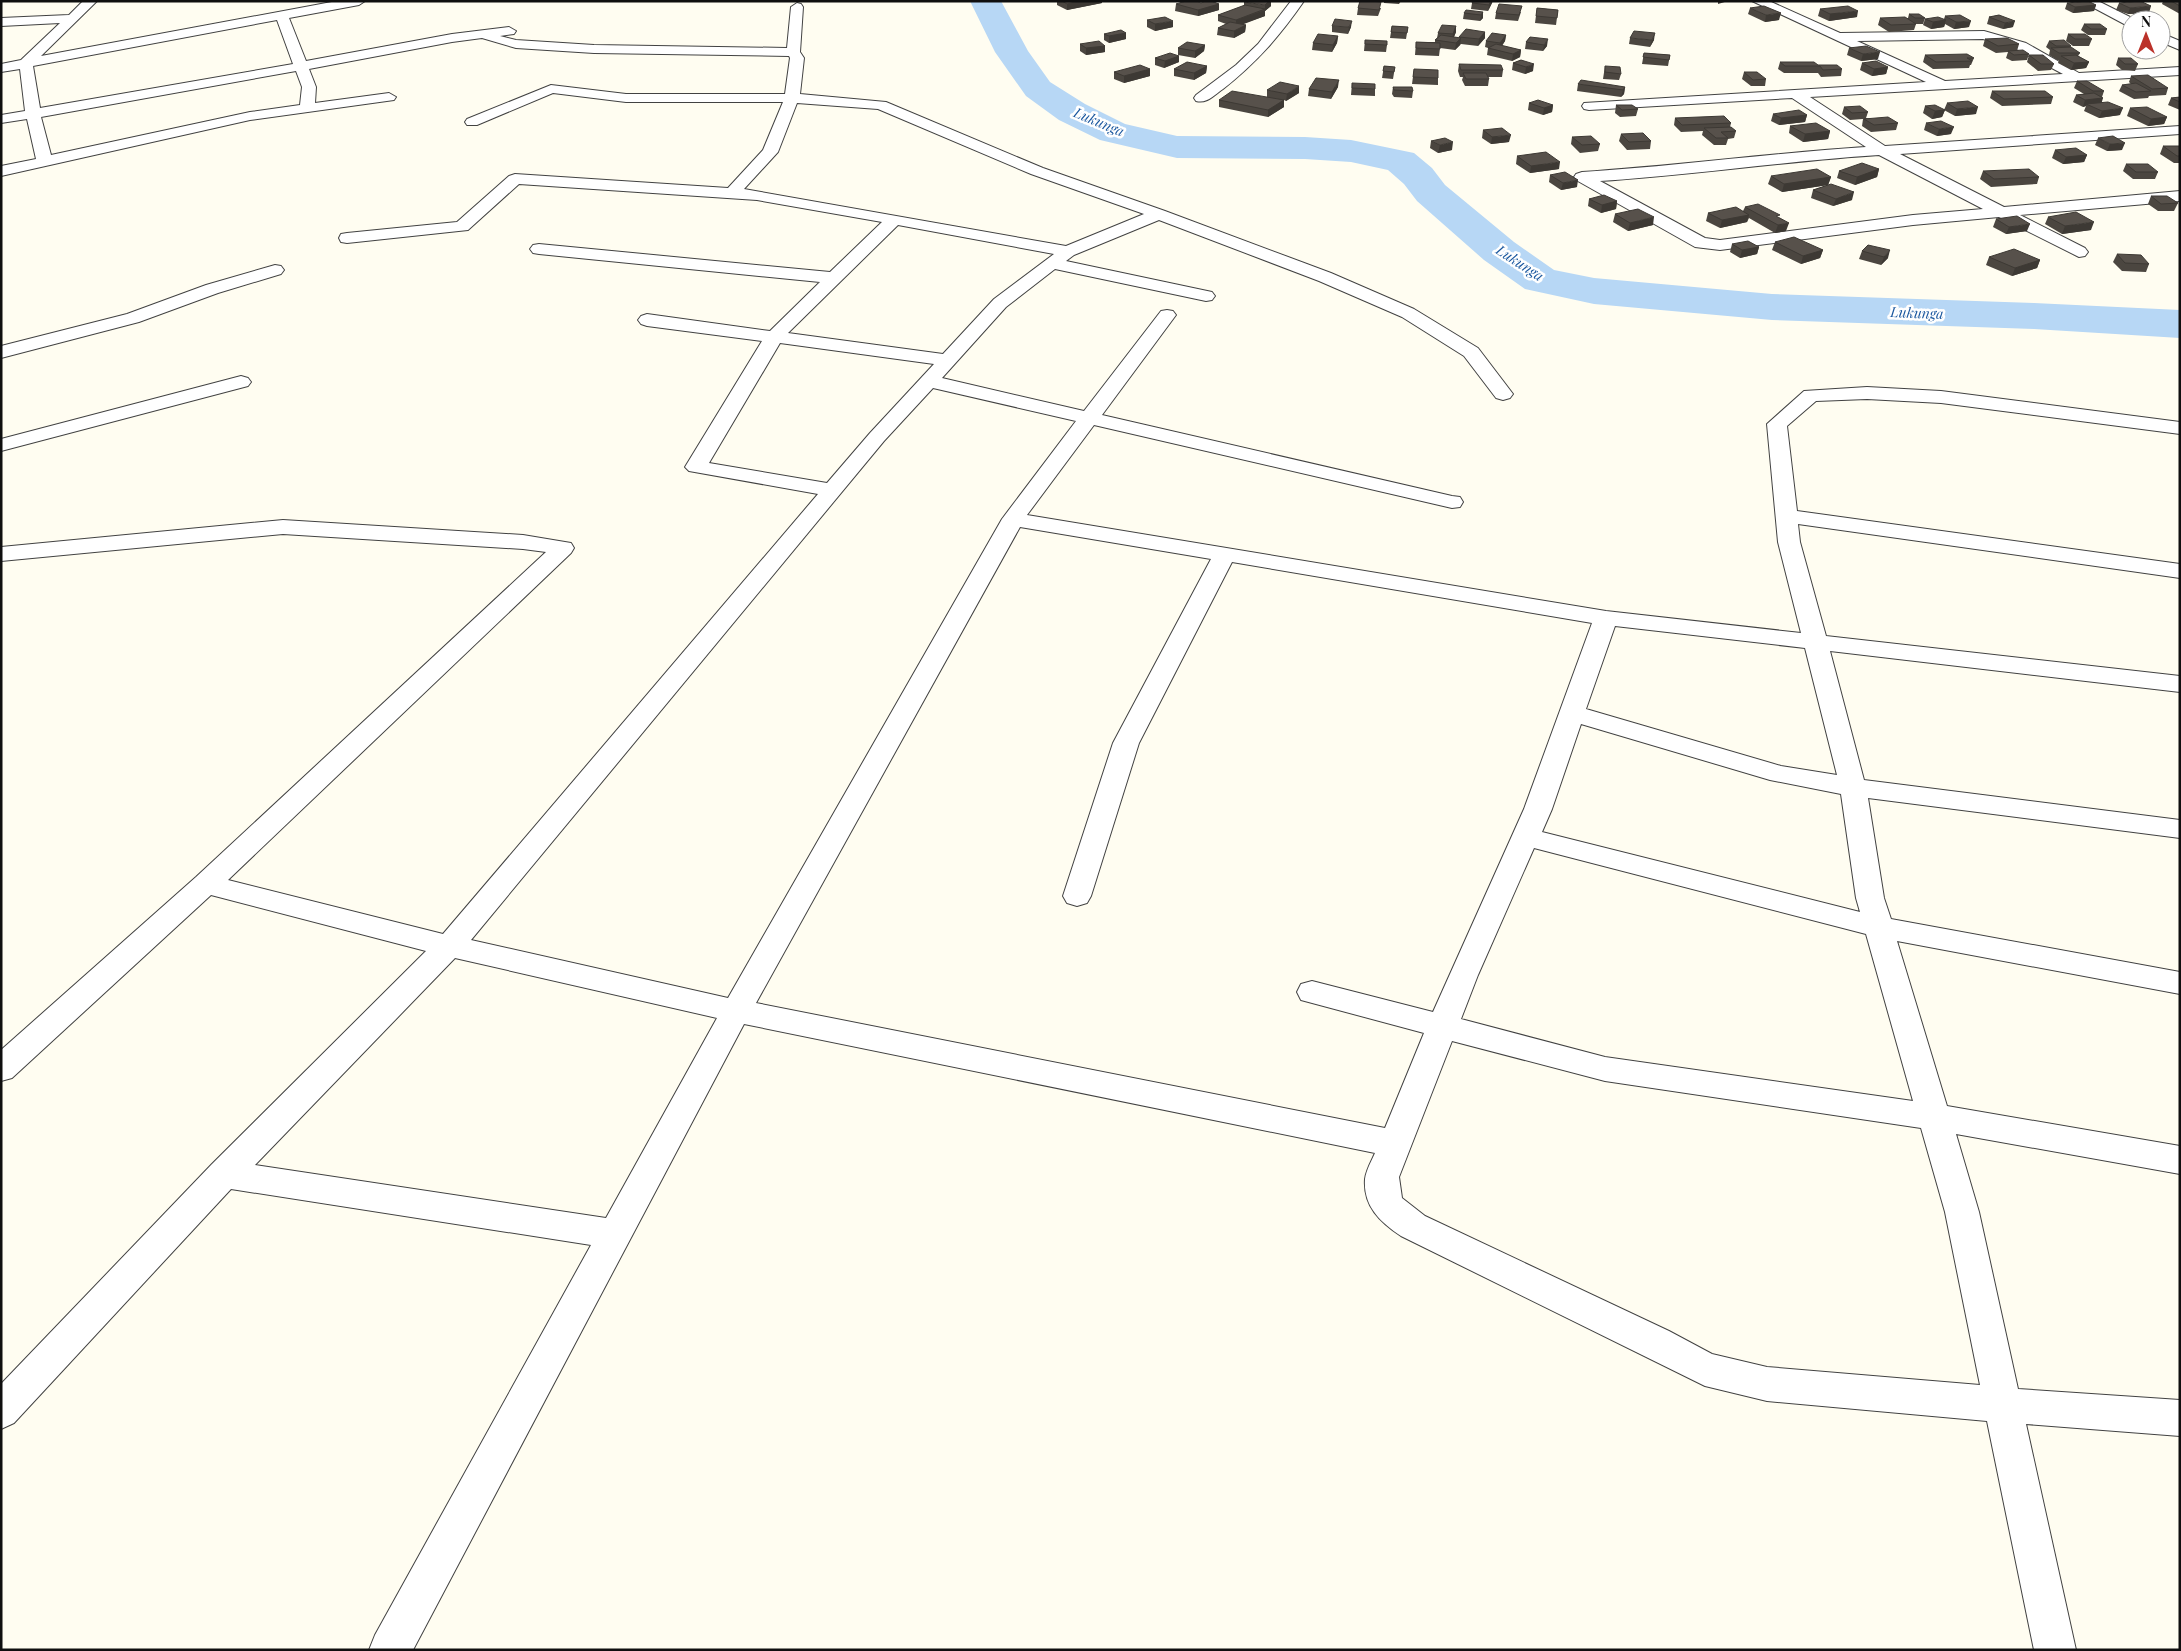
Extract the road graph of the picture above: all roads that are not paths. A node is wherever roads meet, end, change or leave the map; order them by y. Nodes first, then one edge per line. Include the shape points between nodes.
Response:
1 (90, 1) edge
2 (360, 1) edge
3 (1298, 1) edge
4 (1758, 1) edge
5 (2088, 1) edge
6 (797, 7) dead end
7 (282, 16) junction
8 (2121, 17) edge
9 (72, 19) junction
10 (1, 22) edge
11 (509, 31) dead end
12 (479, 35) junction
13 (1837, 37) junction
14 (793, 52) junction
15 (26, 63) junction
16 (302, 66) junction
17 (1, 68) edge
18 (2180, 71) edge
19 (2080, 77) junction
20 (1944, 85) junction
21 (1795, 94) junction
22 (388, 97) dead end
23 (792, 98) junction
24 (1201, 98) dead end
25 (1589, 106) dead end
26 (307, 109) junction
27 (33, 113) junction
28 (1, 119) edge
29 (472, 122) dead end
30 (2180, 130) edge
31 (1883, 151) junction
32 (44, 160) junction
33 (1, 171) edge
34 (732, 192) junction
35 (2180, 196) edge
36 (2003, 212) junction
37 (1159, 214) junction
38 (894, 220) junction
39 (347, 238) dead end
40 (539, 249) dead end
41 (2079, 252) dead end
42 (1060, 257) junction
43 (275, 270) dead end
44 (833, 278) junction
45 (1206, 296) dead end
46 (1167, 315) dead end
47 (647, 320) dead end
48 (774, 337) junction
49 (1, 352) edge
50 (948, 360) junction
51 (928, 381) junction
52 (241, 382) dead end
53 (1503, 394) dead end
54 (1088, 419) junction
55 (2180, 428) edge
56 (1, 445) edge
57 (833, 490) junction
58 (1452, 502) dead end
59 (1786, 516) junction
60 (1013, 519) junction
61 (1, 554) edge
62 (1226, 554) junction
63 (2180, 571) edge
64 (1606, 618) junction
65 (1815, 642) junction
66 (2180, 684) edge
67 (1572, 713) junction
68 (1853, 787) junction
69 (2180, 829) edge
70 (1526, 836) junction
71 (206, 884) junction
72 (1077, 896) dead end
73 (1878, 927) junction
74 (449, 946) junction
75 (2180, 983) edge
76 (1312, 992) dead end
77 (736, 1012) junction
78 (1442, 1026) junction
79 (1, 1069) edge
80 (1934, 1117) junction
81 (1394, 1143) junction
82 (2180, 1160) edge
83 (224, 1174) junction
84 (616, 1234) junction
85 (2003, 1405) junction
86 (1, 1411) edge
87 (2180, 1418) edge
88 (390, 1650) edge
89 (2055, 1650) edge

1 - 9 street
2 - 7 street
3 - 24 street via 1263,47
4 - 13 street
5 - 8 street
6 - 14 street
7 - 15 street
7 - 16 street
9 - 10 street
9 - 15 street
11 - 12 street
12 - 14 street via 516,44 594,50
12 - 16 street
13 - 19 street via 1984,35 2021,46
13 - 20 street
14 - 23 street via 797,58
15 - 17 street
15 - 27 street
16 - 26 street via 309,87
16 - 27 street
18 - 19 street
19 - 20 street
20 - 21 street
21 - 25 street
21 - 31 street
22 - 26 street
23 - 29 street via 626,98 551,89
23 - 34 street via 770,152
23 - 37 street via 880,106 1037,171
26 - 32 street via 250,116
27 - 28 street
27 - 32 street
30 - 31 street
31 - 36 street
31 - 36 street via 1582,177 1701,243 1720,245
32 - 33 street
34 - 38 street
34 - 39 street via 514,179 462,226
35 - 36 street
36 - 41 street
37 - 42 street
37 - 53 street via 1325,277 1408,313 1471,352
38 - 42 street
38 - 44 street
40 - 44 street
42 - 45 street
42 - 50 street via 1000,302
43 - 49 street via 133,318
44 - 48 street
46 - 54 street
47 - 48 street
48 - 50 street
48 - 57 street via 696,467
50 - 51 street
51 - 54 street
51 - 57 street
52 - 56 street
54 - 58 street
54 - 60 street
55 - 59 street via 1942,397 1866,392 1811,395 1777,424
57 - 74 street
59 - 63 street
59 - 65 street via 1789,542
60 - 62 street
60 - 77 street
61 - 71 street via 283,527 523,542 563,548
62 - 64 street
62 - 72 street via 1126,743
64 - 65 street
64 - 67 street
65 - 66 street
65 - 68 street
67 - 68 street via 1779,774
67 - 70 street
68 - 69 street
68 - 73 street via 1870,898
70 - 73 street
70 - 78 street
71 - 74 street
71 - 79 street
73 - 75 street
73 - 80 street
74 - 77 street
74 - 83 street
76 - 78 street
77 - 81 street
77 - 84 street
78 - 80 street via 1605,1069
78 - 81 street
80 - 82 street
80 - 85 street via 1962,1212
81 - 85 street via 1382,1177 1383,1194 1389,1210 1414,1226 1705,1369 1767,1384
83 - 84 street
83 - 86 street
84 - 88 street
85 - 87 street
85 - 89 street

